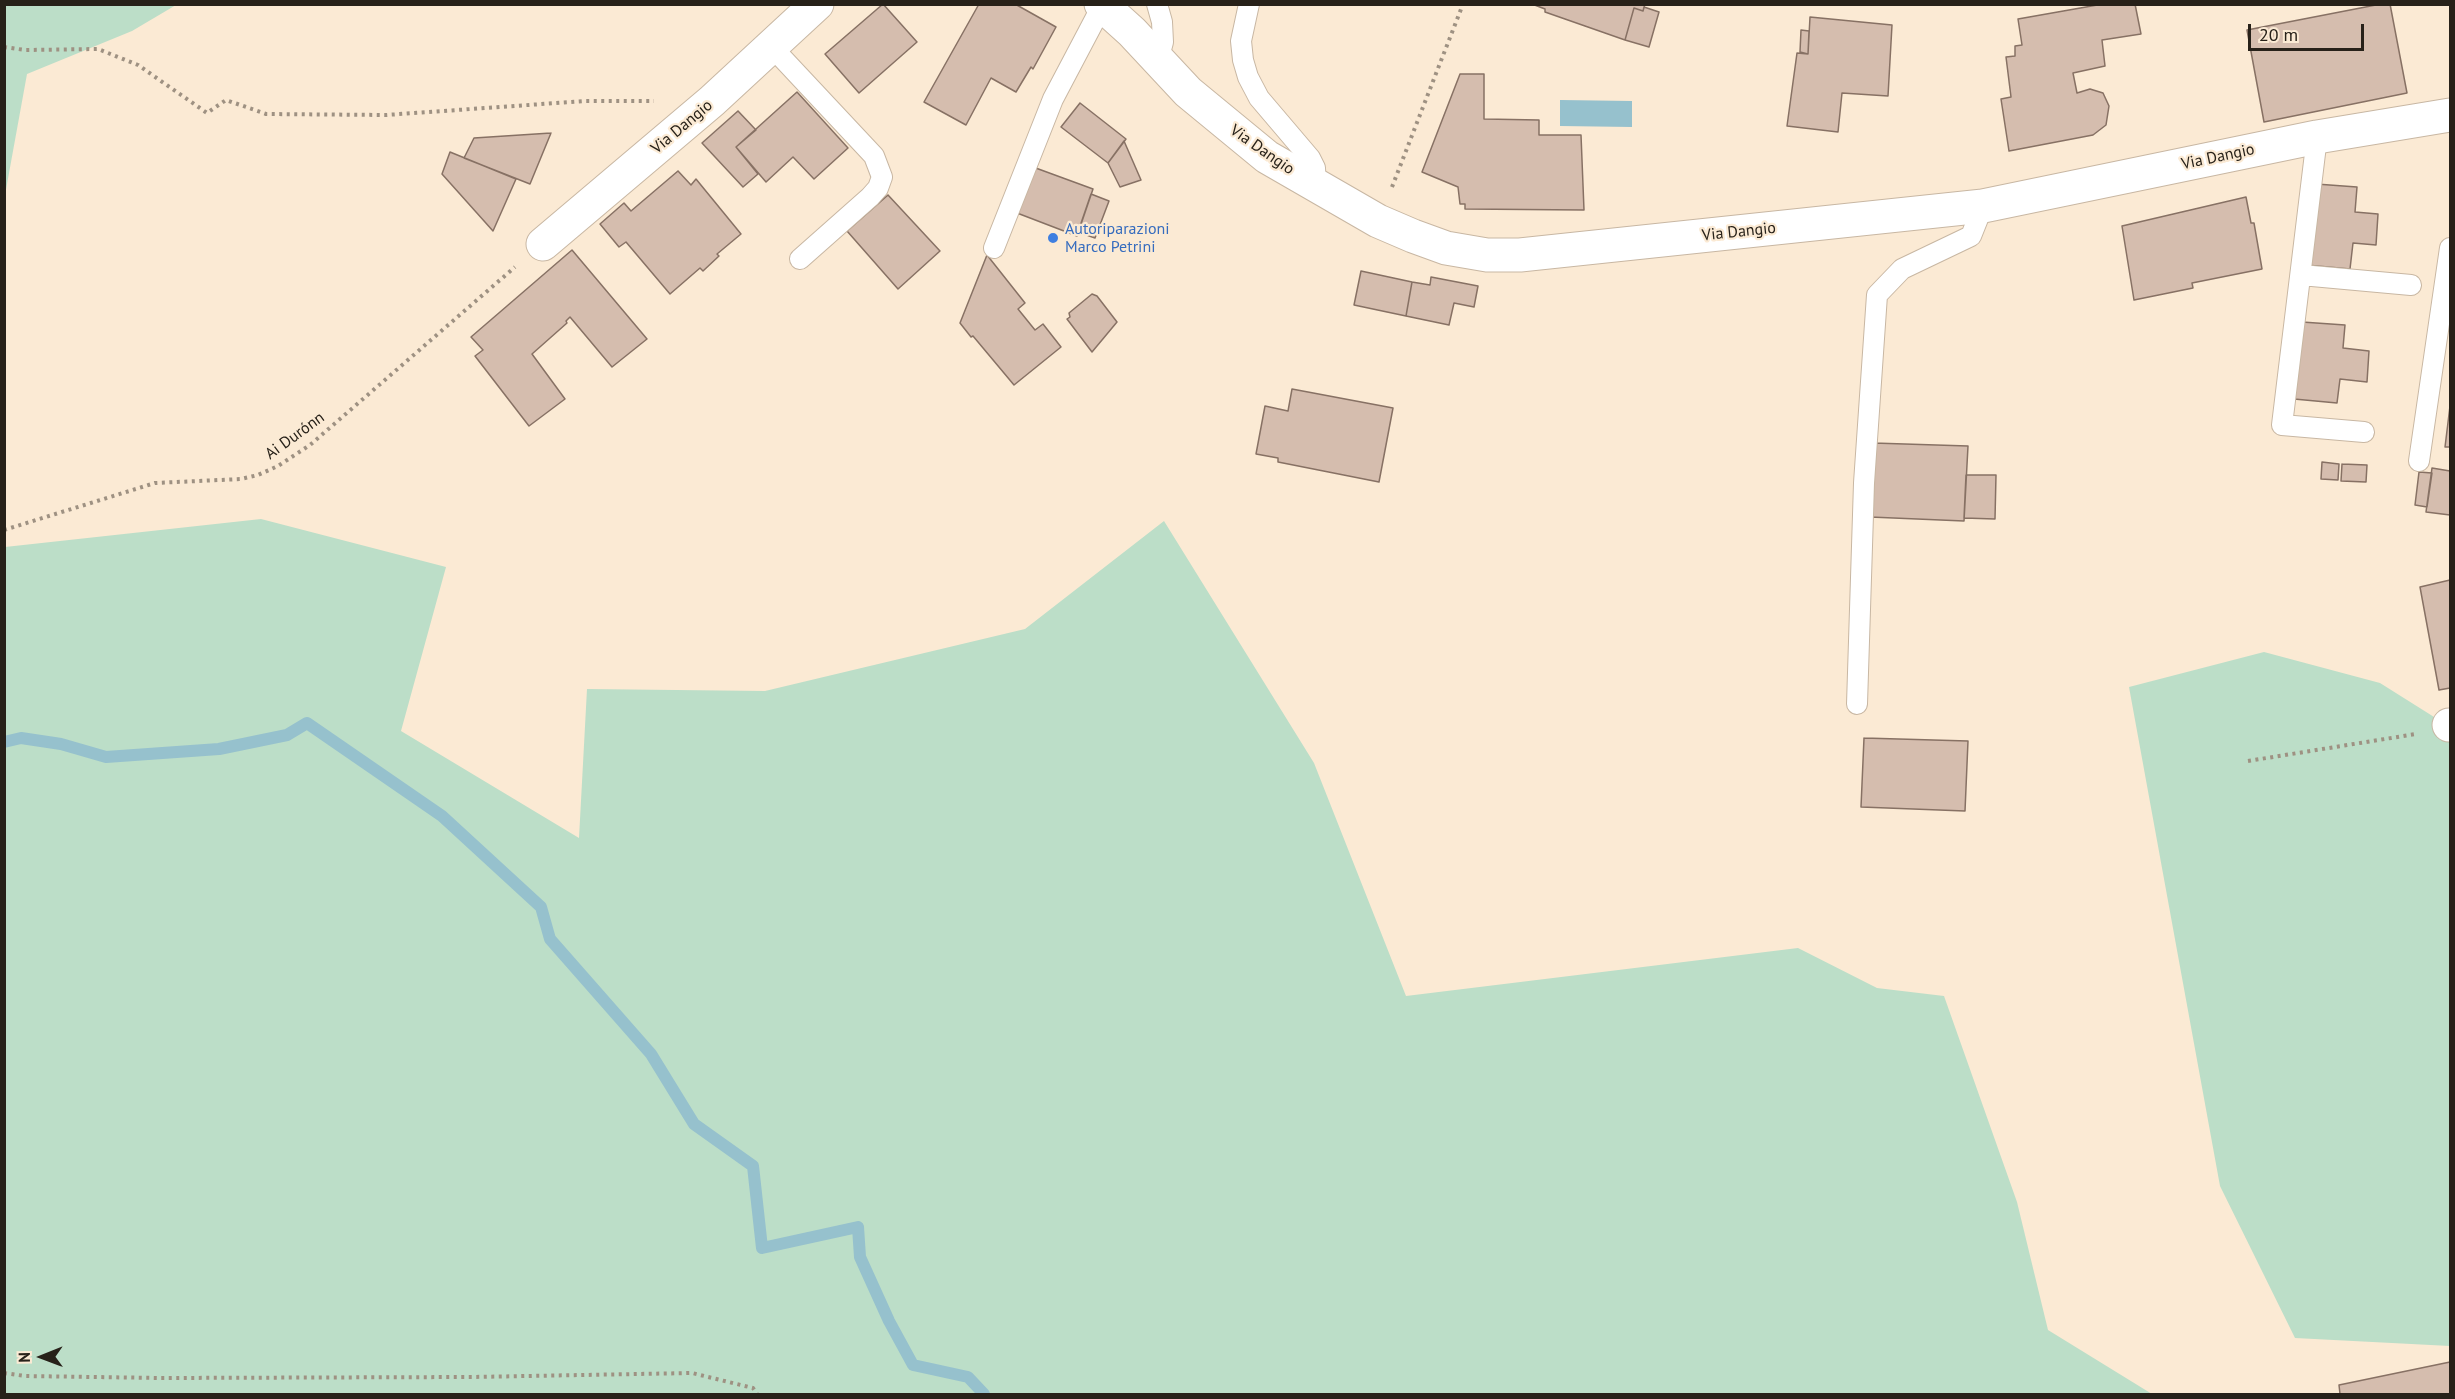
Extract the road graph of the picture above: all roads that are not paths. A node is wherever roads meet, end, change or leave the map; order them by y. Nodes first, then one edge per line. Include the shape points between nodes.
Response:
1 (817, 4) edge
2 (1157, 4) edge
3 (1250, 4) edge
4 (1101, 5) edge
5 (771, 46) junction
6 (1158, 60) junction
7 (2451, 115) edge
8 (2318, 137) junction
9 (1316, 186) junction
10 (1983, 206) junction
11 (543, 244) road end
12 (994, 248) dead end
13 (2451, 248) edge
14 (800, 259) dead end
15 (2301, 275) junction
16 (2411, 285) dead end
17 (2364, 432) dead end
18 (2419, 461) dead end
19 (1857, 704) dead end

1 - 5 street, Via Dangio
2 - 6 lane via 1163,42
3 - 9 lane via 1241,41 1248,77 1259,99 1310,158
4 - 6 street, Via Dangio
4 - 12 lane via 1053,99
5 - 11 street, Via Dangio
5 - 14 lane via 874,156 882,177 870,197
6 - 9 street, Via Dangio via 1229,128 1267,157
7 - 8 street, Via Dangio
8 - 10 street, Via Dangio
8 - 15 lane
9 - 10 street, Via Dangio via 1378,221 1446,248 1487,255 1520,255
10 - 19 lane via 1971,236 1902,268 1877,295 1864,483
13 - 18 lane
15 - 16 lane
15 - 17 lane via 2282,425

